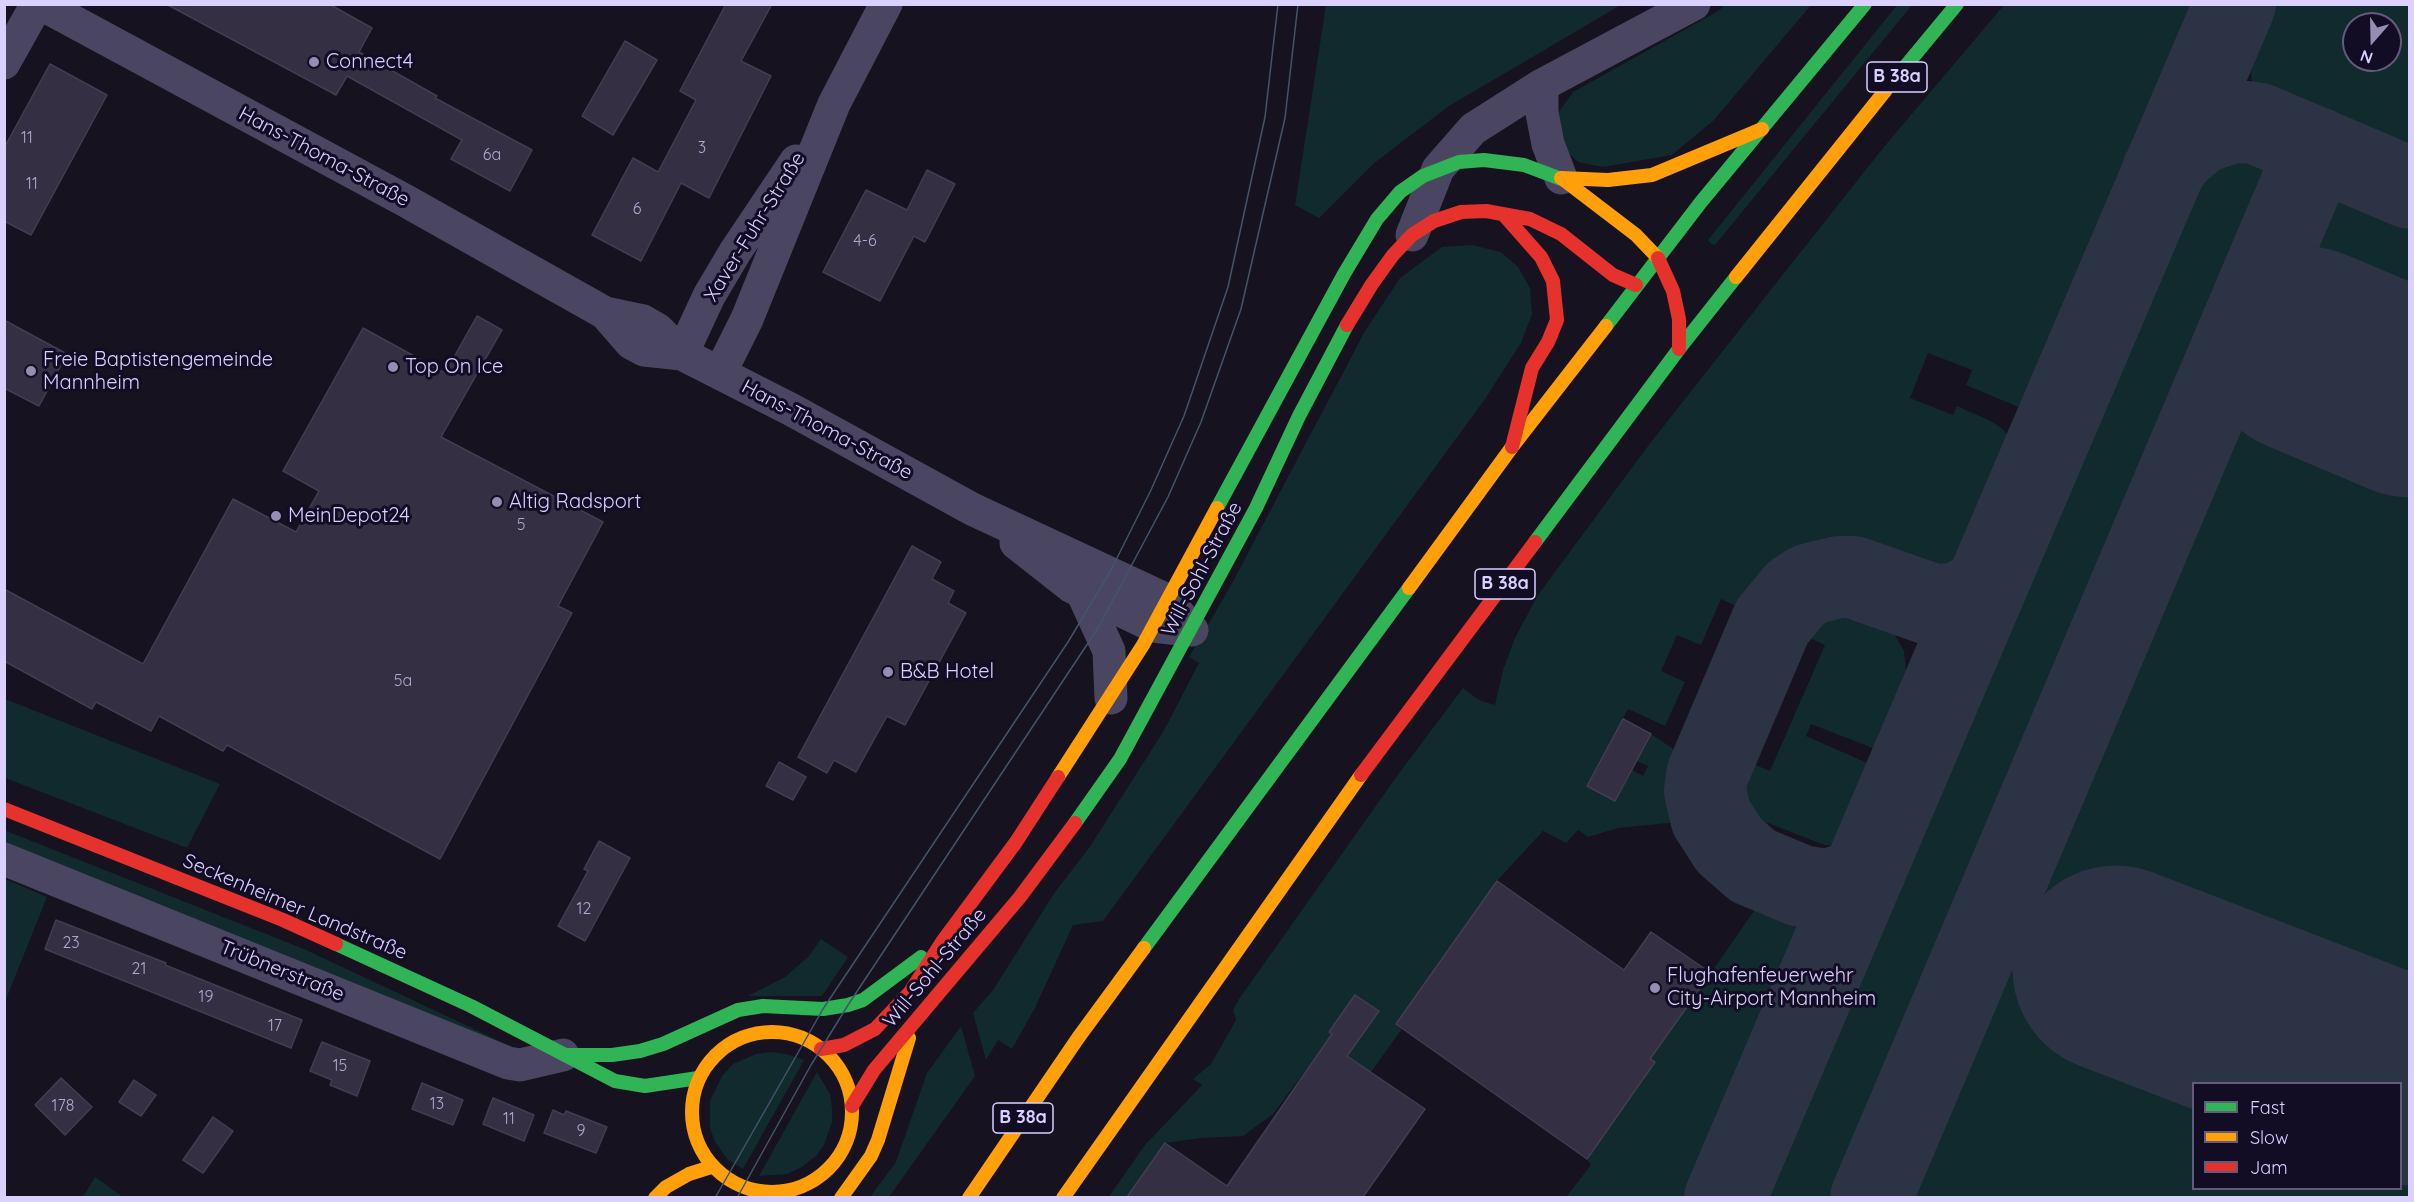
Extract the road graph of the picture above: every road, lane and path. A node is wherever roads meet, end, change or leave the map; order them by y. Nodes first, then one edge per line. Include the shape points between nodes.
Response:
1 (39, 4) edge
2 (886, 4) edge
3 (1694, 4) edge
4 (1865, 4) edge
5 (1957, 4) edge
6 (4, 63) edge
7 (1542, 85) junction
8 (834, 104) junction
9 (1762, 129) junction
10 (1438, 169) junction
11 (1561, 178) junction
12 (1503, 214) junction
13 (1412, 235) junction
14 (1658, 258) junction
15 (1636, 285) junction
16 (1729, 286) junction
17 (1710, 289) dead end
18 (1673, 291) junction
19 (1691, 291) dead end
20 (1679, 349) junction
21 (682, 354) junction
22 (720, 373) junction
23 (1512, 447) junction
24 (972, 509) junction
25 (1082, 592) junction
26 (1160, 613) junction
27 (1192, 630) junction
28 (1111, 698) junction
29 (4, 809) edge
30 (4, 859) edge
31 (942, 942) junction
32 (914, 1022) junction
33 (821, 1049) junction
34 (563, 1055) junction
35 (698, 1078) junction
36 (852, 1106) junction
37 (711, 1167) junction
38 (804, 1192) edge
39 (761, 1195) edge
40 (655, 1197) edge
41 (841, 1197) edge
42 (969, 1197) edge
43 (1063, 1197) edge

1 - 6 street, Hans-Thoma-Straße
1 - 21 street, Hans-Thoma-Straße via 605,313 643,321
2 - 8 street, Xaver-Fuhr-Straße
3 - 7 street
4 - 9 main road, B 38a
5 - 16 main road, B 38a
7 - 10 street via 1473,129
7 - 11 street via 1548,144
8 - 21 street, Xaver-Fuhr-Straße via 735,252
8 - 22 street, Xaver-Fuhr-Straße via 747,319
9 - 11 main road via 1652,175 1608,180
9 - 14 main road, B 38a
10 - 11 main road, Will-Sohl-Straße via 1484,160 1524,165
10 - 13 street
10 - 26 main road, Will-Sohl-Straße via 1400,192 1377,219
11 - 14 main road via 1636,235
12 - 13 main road, Will-Sohl-Straße via 1452,214
12 - 15 main road, Will-Sohl-Straße via 1530,219 1561,234 1613,275
12 - 23 main road via 1541,257 1553,282 1557,320 1533,368
13 - 27 main road, Will-Sohl-Straße via 1372,284 1338,340
14 - 15 main road, B 38a
14 - 18 main road
15 - 18 main road, Will-Sohl-Straße
15 - 23 main road, B 38a
16 - 17 main road
16 - 20 main road, B 38a
18 - 19 main road, Will-Sohl-Straße
18 - 20 main road via 1679,319
20 - 43 main road, B 38a via 1330,817
21 - 22 street, Hans-Thoma-Straße
22 - 24 street, Hans-Thoma-Straße
23 - 42 main road, B 38a via 1078,1038
24 - 25 street, Hans-Thoma-Straße
24 - 26 street, Hans-Thoma-Straße
25 - 26 street, Hans-Thoma-Straße
25 - 28 street via 1109,651
26 - 27 street, Hans-Thoma-Straße
26 - 28 main road, Will-Sohl-Straße
27 - 32 main road, Will-Sohl-Straße via 1120,759 1058,848
28 - 31 main road, Will-Sohl-Straße via 1016,842
29 - 34 main road, Seckenheimer Landstraße via 282,920 471,1006
30 - 34 street, Trübnerstraße via 508,1063 520,1065
31 - 33 main road, Will-Sohl-Straße via 910,992 875,1029 844,1045
31 - 34 main road, Seckenheimer Landstraße via 878,990 848,1005 738,1010 640,1051
32 - 36 main road, Will-Sohl-Straße via 874,1070
32 - 41 main road via 878,1140
33 - 35 main road via 788,1034 753,1034 721,1050
33 - 36 main road via 846,1081
34 - 35 main road, Seckenheimer Landstraße via 615,1081 645,1086
35 - 37 main road via 692,1096 692,1124
36 - 38 main road via 849,1135 837,1160
37 - 39 main road
37 - 40 main road via 689,1173
38 - 39 main road

